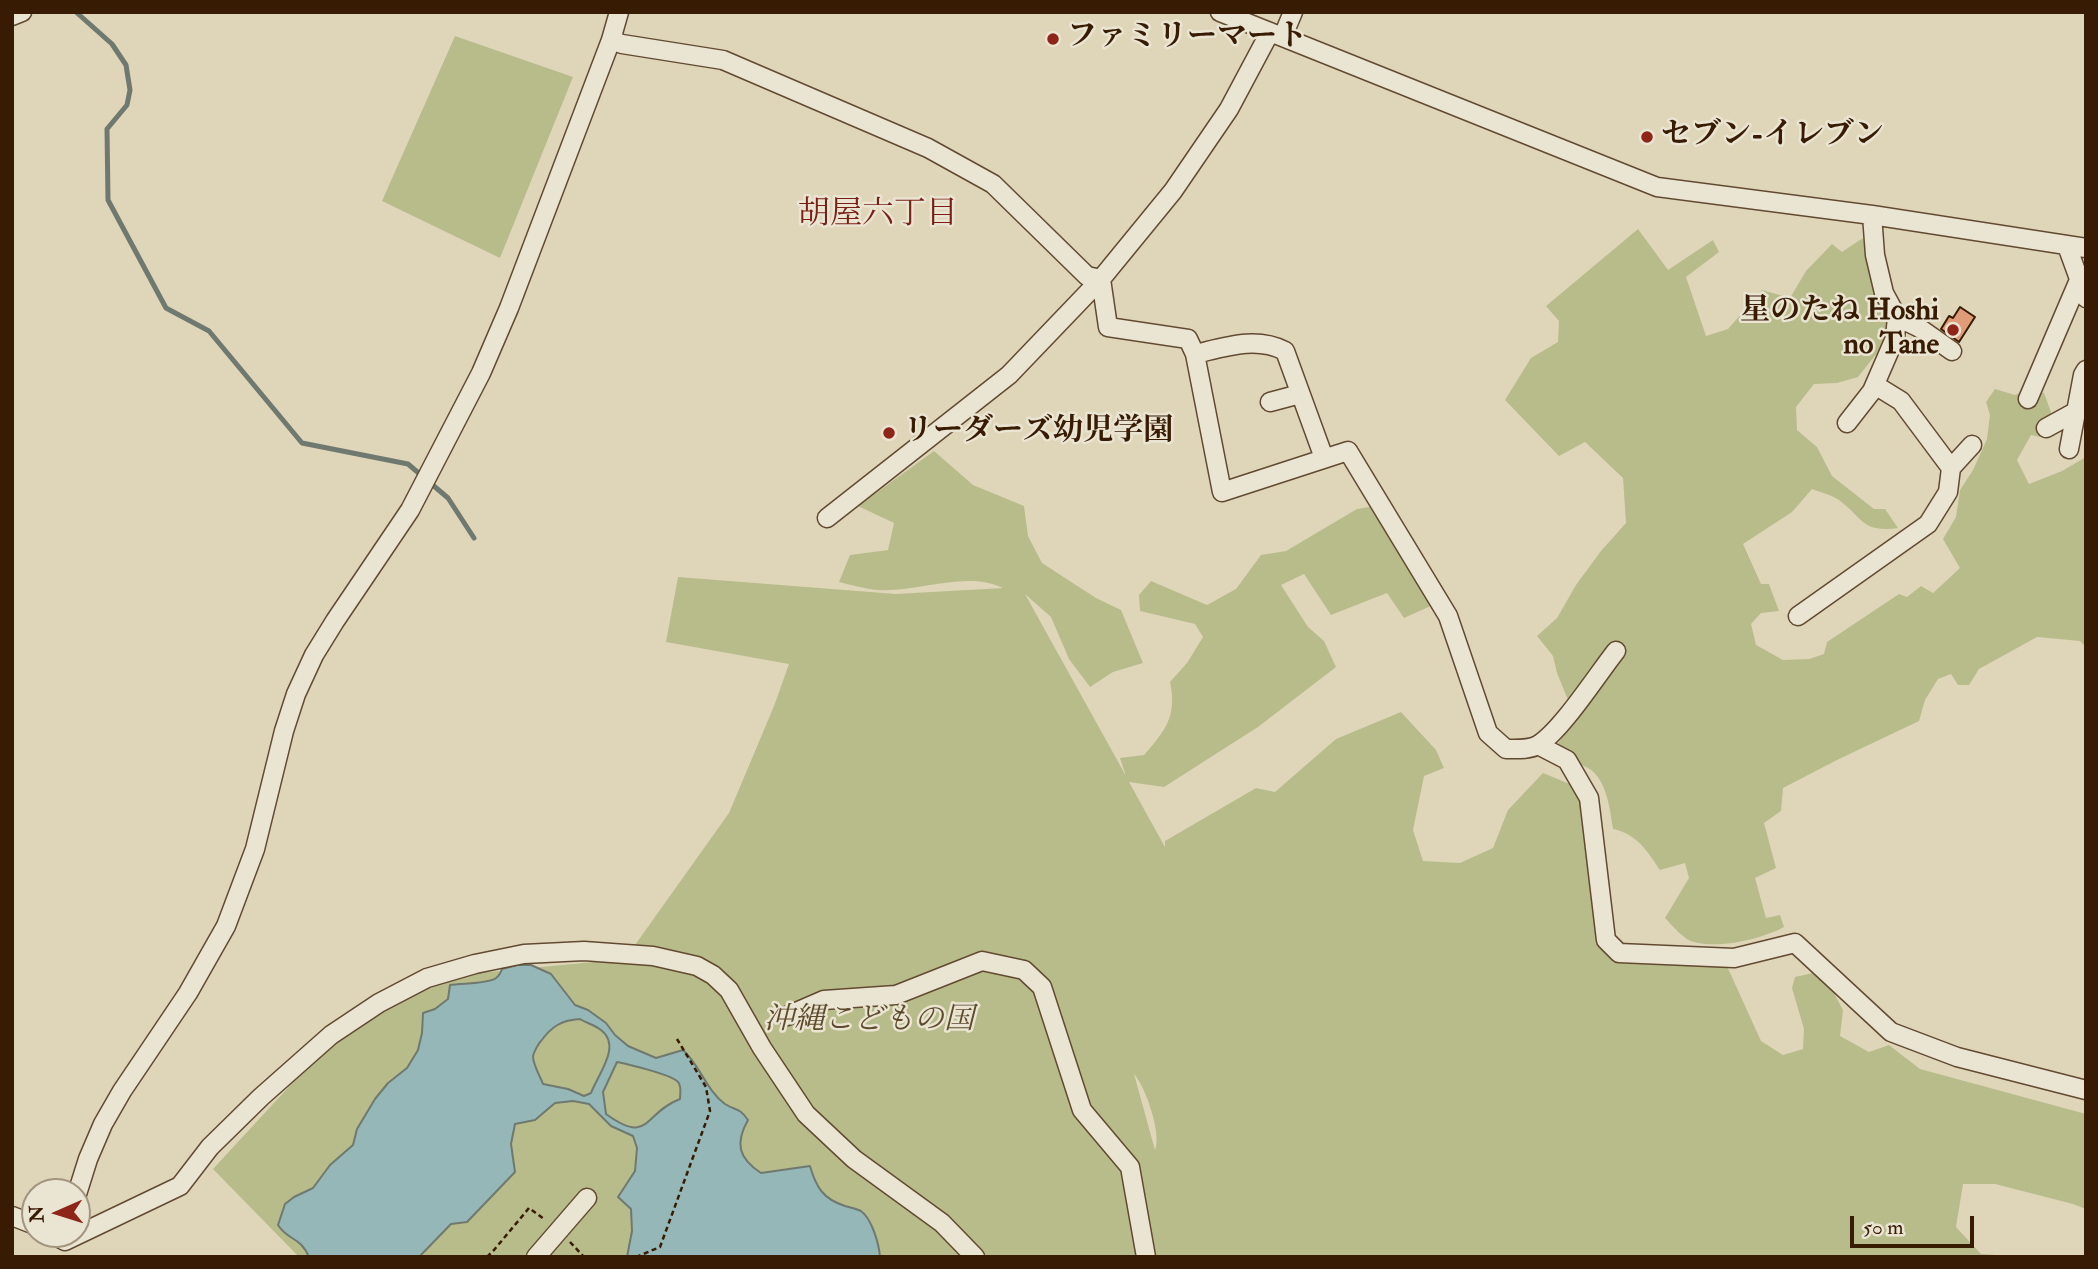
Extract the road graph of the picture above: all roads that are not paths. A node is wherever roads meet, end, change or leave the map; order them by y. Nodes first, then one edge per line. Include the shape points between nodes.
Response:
1 (22, 12) edge
2 (619, 12) edge
3 (1220, 12) edge
4 (1293, 12) edge
5 (12, 16) edge
6 (1277, 34) junction
7 (611, 40) junction
8 (1872, 215) junction
9 (2067, 246) junction
10 (2086, 248) edge
11 (1101, 279) junction
12 (2078, 280) junction
13 (2086, 298) edge
14 (1897, 317) junction
15 (1952, 351) dead end
16 (1195, 354) junction
17 (2086, 370) edge
18 (1875, 385) junction
19 (1300, 394) junction
20 (2028, 399) dead end
21 (1270, 402) dead end
22 (2077, 411) junction
23 (1847, 423) dead end
24 (2046, 428) dead end
25 (1972, 445) dead end
26 (2069, 449) dead end
27 (1324, 458) junction
28 (1951, 468) junction
29 (827, 518) dead end
30 (1798, 616) dead end
31 (1616, 651) dead end
32 (1538, 745) junction
33 (787, 1016) dead end
34 (2086, 1090) edge
35 (82, 1178) edge
36 (587, 1198) dead end
37 (91, 1227) edge
38 (536, 1257) edge
39 (975, 1257) edge
40 (1146, 1257) edge

1 - 5 street
2 - 7 street
3 - 6 street
4 - 6 street
6 - 8 street via 1657,187
6 - 11 street via 1173,191
7 - 11 street via 723,60 928,148 993,184 1087,276
7 - 35 street via 481,373 410,510 314,655 296,694 255,849 226,926 116,1102
8 - 9 street
8 - 14 street via 1884,293
9 - 10 street
9 - 12 street
11 - 16 street via 1108,327 1188,339
11 - 29 street via 1009,374
12 - 13 street
12 - 20 street
14 - 15 street
14 - 18 street via 1895,338
16 - 19 street via 1245,343 1272,344 1284,351
16 - 27 street via 1222,492
17 - 22 street
18 - 23 street
18 - 28 street via 1901,401
19 - 21 street
19 - 27 street
22 - 24 street
22 - 26 street
25 - 28 street
27 - 32 street via 1348,450 1448,616 1488,733 1506,749
28 - 30 street via 1948,492 1928,524
31 - 32 street
32 - 34 street via 1567,760 1589,798 1606,940 1619,953 1734,958 1795,943 1891,1032 1958,1058
33 - 40 street via 824,1000 896,995 982,961 1024,970 1042,987 1082,1110 1130,1167
36 - 38 street
37 - 39 street via 180,1186 210,1147 261,1097 331,1035 379,1003 428,978 475,964 524,954 584,951 653,956 697,966 713,975 729,990 806,1114 854,1158 942,1223

